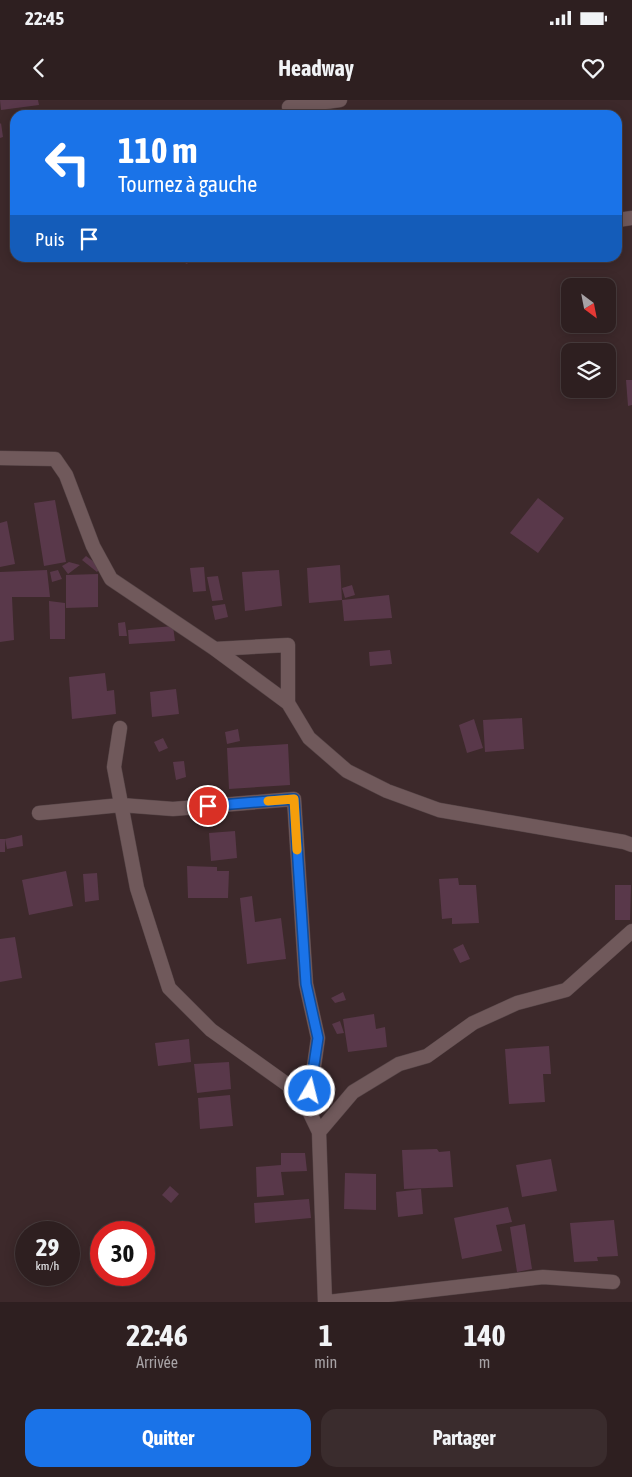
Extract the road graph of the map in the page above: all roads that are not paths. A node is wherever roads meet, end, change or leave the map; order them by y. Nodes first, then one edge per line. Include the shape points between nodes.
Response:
1 (340, 100) edge
2 (289, 107) dead end
3 (0, 458) edge
4 (215, 649) junction
5 (288, 703) junction
6 (120, 728) dead end
7 (121, 805) junction
8 (39, 813) dead end
9 (632, 845) edge
10 (632, 930) edge
11 (308, 1108) junction
12 (319, 1132) junction
13 (613, 1282) dead end
14 (327, 1302) edge

1 - 2 street
3 - 4 street via 55,459 66,475 93,546 111,578
4 - 5 street
4 - 5 street via 288,644
5 - 9 street via 309,738 347,771 387,791 439,810
6 - 7 street via 114,767
7 - 8 street
7 - 11 street via 137,888 169,988 211,1030 288,1085
7 - 11 street via 173,810 294,799 306,984 318,1038
10 - 12 street via 566,990 517,1003 473,1024 427,1056 399,1064 353,1092
11 - 12 street
12 - 14 street
13 - 14 street via 543,1277

